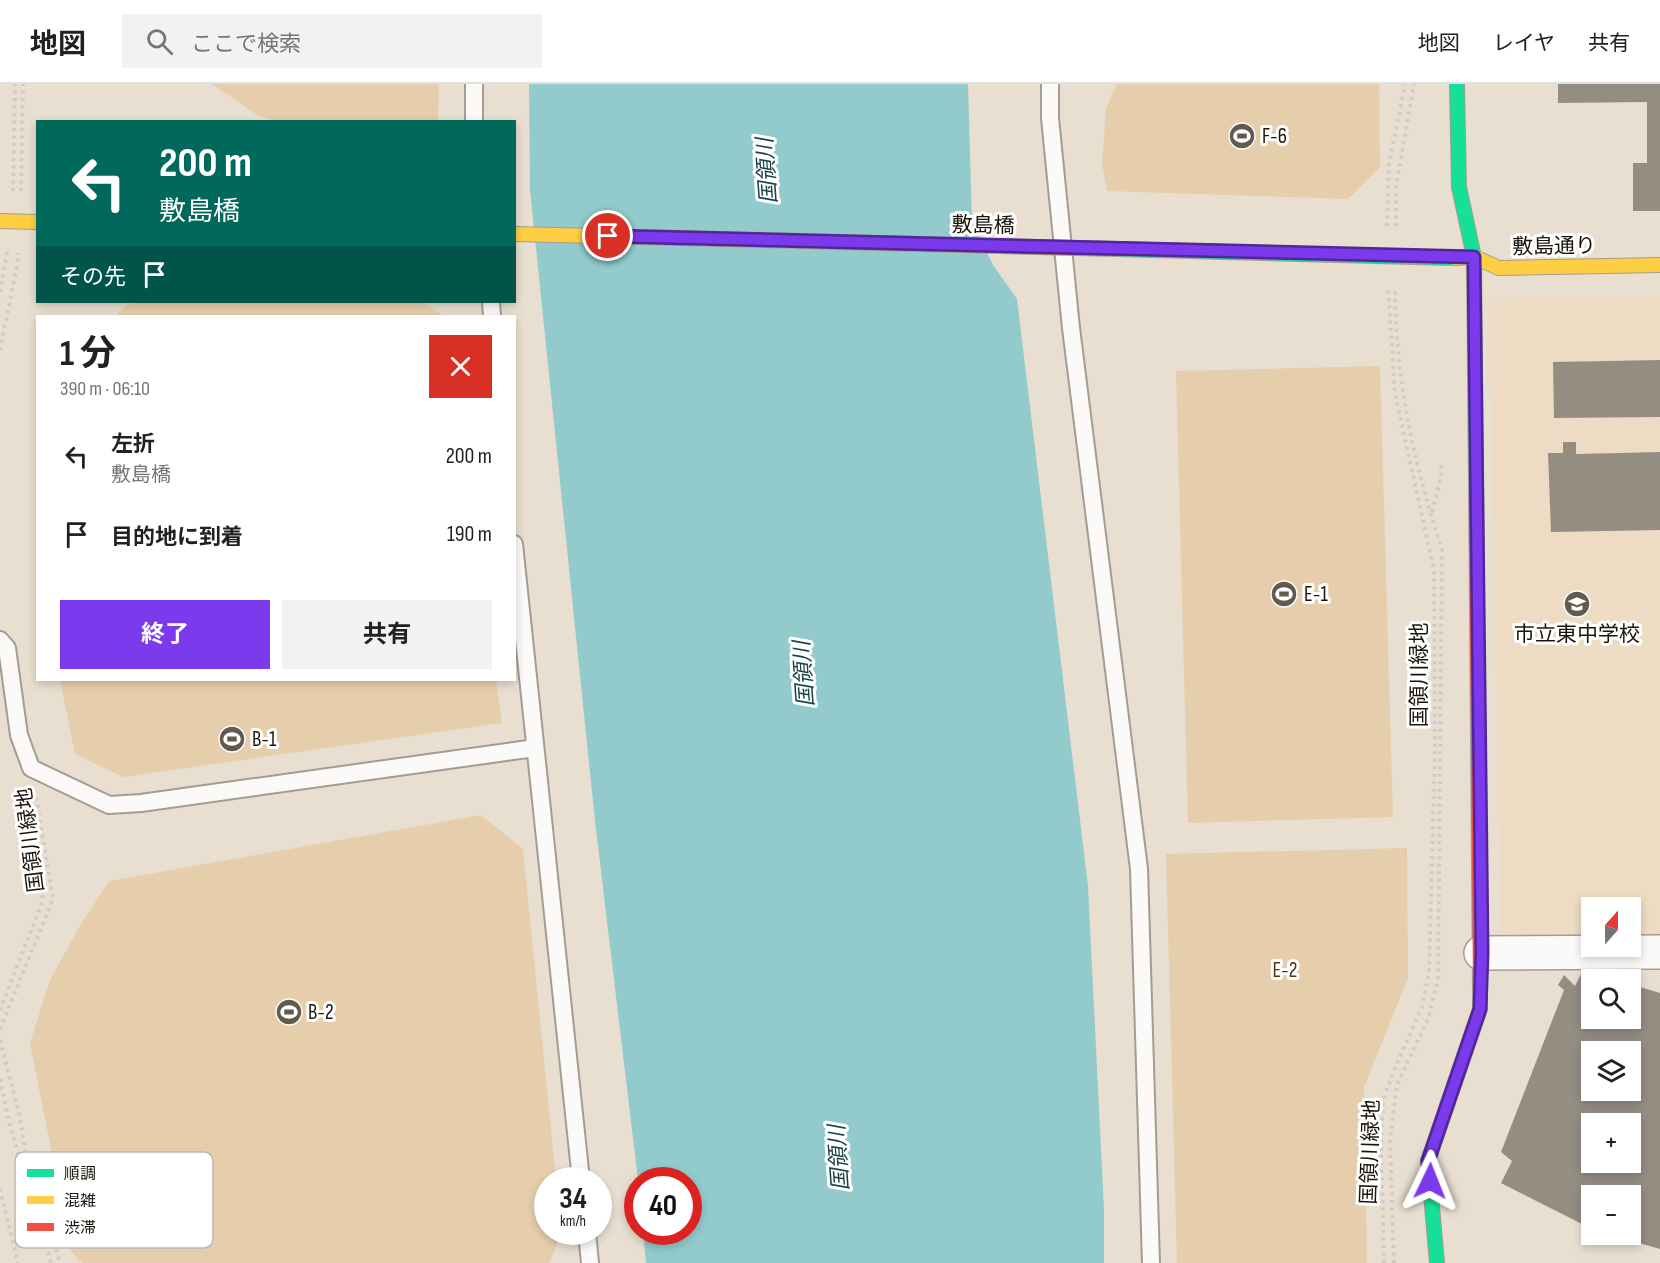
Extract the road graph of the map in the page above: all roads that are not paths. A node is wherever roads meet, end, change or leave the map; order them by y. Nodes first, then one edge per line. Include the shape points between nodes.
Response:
1 (474, 84) edge
2 (1050, 84) edge
3 (1457, 84) edge
4 (474, 120) edge
5 (0, 221) edge
6 (36, 222) edge
7 (516, 234) edge
8 (1474, 257) junction
9 (1451, 258) joint
10 (1660, 265) edge
11 (516, 563) edge
12 (0, 640) edge
13 (535, 748) junction
14 (1660, 952) edge
15 (1482, 953) junction
16 (580, 1167) edge
17 (588, 1245) edge
18 (590, 1263) edge
19 (1151, 1263) edge
20 (1437, 1263) edge

1 - 4 lane
2 - 19 lane via 1071,328 1139,869
3 - 8 street via 1459,187
5 - 6 street, bridge
7 - 9 street, 敷島橋, bridge
8 - 9 street, 敷島通り
8 - 10 street, 敷島通り via 1500,268
8 - 15 street
11 - 13 lane
12 - 13 lane via 7,648 19,735 34,770 108,805
13 - 16 lane
14 - 15 street
15 - 20 street via 1480,1009 1428,1161
17 - 18 lane

